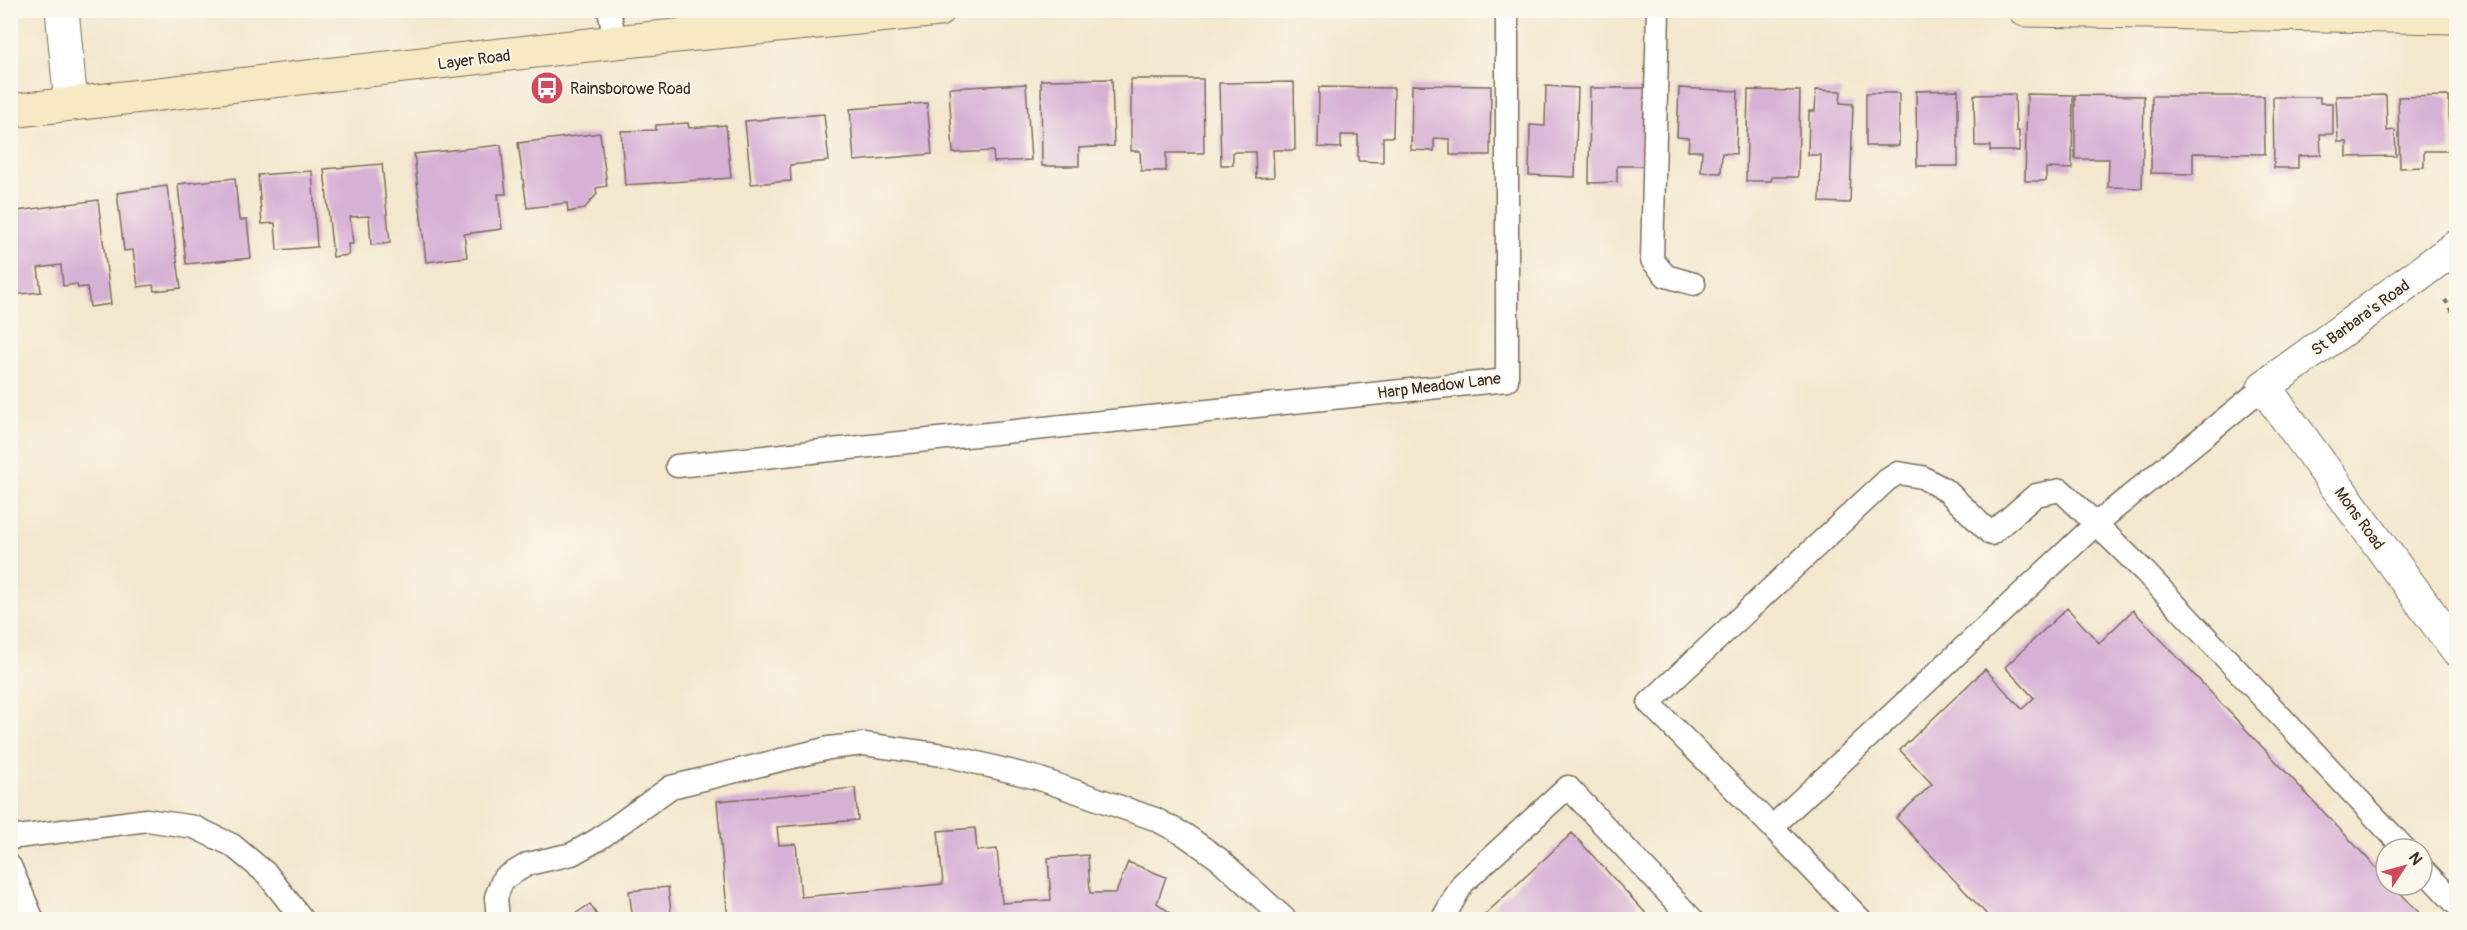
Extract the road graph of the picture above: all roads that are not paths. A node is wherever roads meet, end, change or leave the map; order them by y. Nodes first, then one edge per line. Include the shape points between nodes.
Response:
1 (62, 10) edge
2 (609, 10) edge
3 (939, 10) edge
4 (1507, 10) edge
5 (1658, 10) edge
6 (2025, 10) edge
7 (2457, 16) edge
8 (615, 42) junction
9 (71, 104) junction
10 (10, 111) edge
11 (2457, 247) edge
12 (1694, 284) dead end
13 (2264, 387) junction
14 (677, 466) dead end
15 (2097, 523) junction
16 (2457, 650) edge
17 (1772, 827) junction
18 (2394, 837) edge
19 (10, 838) edge
20 (10, 866) edge
21 (2434, 880) edge
22 (2457, 904) edge
23 (33, 920) edge
24 (303, 920) edge
25 (498, 920) edge
26 (1286, 920) edge
27 (1442, 920) edge
28 (1693, 920) edge
29 (1862, 920) edge

1 - 9 street
2 - 8 lane
3 - 8 main road, Layer Road
4 - 14 lane, Harp Meadow Lane via 1508,380
5 - 12 lane via 1652,260 1666,276
6 - 7 main road
8 - 9 main road, Layer Road
9 - 10 main road, Layer Road
11 - 13 street, St Barbara's Road
13 - 15 lane
13 - 16 street, Mons Road
15 - 17 lane
15 - 17 lane via 2061,490 2036,495 1991,534 1947,491 1922,477 1898,473 1887,480 1649,703
15 - 18 lane
17 - 29 lane
19 - 24 lane via 147,820 194,827 232,845 267,874
20 - 23 lane
21 - 22 lane
25 - 26 lane via 496,897 503,879 528,864 572,854 671,787 829,748 864,744 950,756 1026,775 1155,819 1219,859
27 - 28 lane via 1463,883 1568,787

